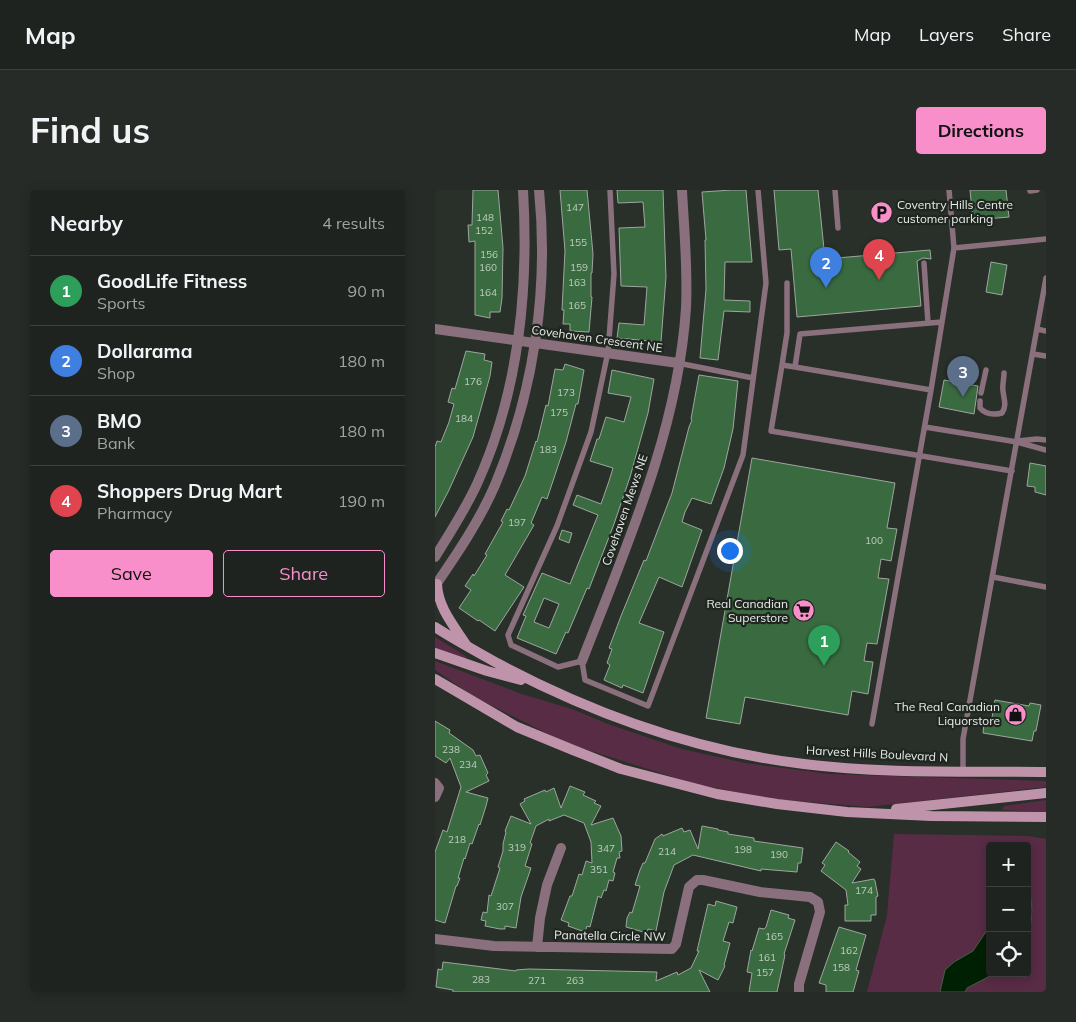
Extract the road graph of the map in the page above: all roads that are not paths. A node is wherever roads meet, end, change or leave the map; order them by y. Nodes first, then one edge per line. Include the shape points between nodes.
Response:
1 (523, 190) edge
2 (539, 190) edge
3 (610, 190) edge
4 (682, 190) edge
5 (758, 190) edge
6 (835, 190) edge
7 (949, 190) edge
8 (1030, 190) edge
9 (1037, 190) edge
10 (838, 228) dead end
11 (1046, 239) edge
12 (954, 248) junction
13 (924, 263) dead end
14 (1046, 278) edge
15 (787, 283) dead end
16 (942, 322) junction
17 (928, 323) junction
18 (435, 329) edge
19 (1037, 329) junction
20 (1046, 331) edge
21 (787, 333) junction
22 (800, 334) junction
23 (519, 340) junction
24 (536, 342) junction
25 (607, 352) junction
26 (1033, 354) junction
27 (1046, 356) edge
28 (678, 363) junction
29 (782, 365) junction
30 (795, 367) junction
31 (985, 370) dead end
32 (1004, 373) dead end
33 (753, 378) junction
34 (931, 390) junction
35 (981, 393) dead end
36 (980, 401) dead end
37 (925, 427) junction
38 (1046, 440) edge
39 (1017, 442) junction
40 (1046, 450) edge
41 (920, 456) junction
42 (1012, 471) junction
43 (435, 556) edge
44 (993, 577) junction
45 (436, 585) edge
46 (1046, 586) edge
47 (435, 627) edge
48 (469, 648) junction
49 (435, 653) edge
50 (582, 661) junction
51 (435, 679) edge
52 (537, 684) junction
53 (872, 724) dead end
54 (963, 771) junction
55 (1046, 772) edge
56 (435, 783) edge
57 (1046, 793) edge
58 (435, 797) edge
59 (865, 813) junction
60 (1013, 817) junction
61 (1046, 817) edge
62 (1046, 824) edge
63 (561, 848) dead end
64 (435, 939) edge
65 (537, 947) junction
66 (799, 992) edge

1 - 23 street via 525,285
2 - 24 street via 540,285
3 - 25 lane via 615,274
4 - 28 street, Covehaven Crescent NE via 686,307
5 - 33 lane via 766,283
6 - 10 lane
7 - 12 lane
8 - 9 lane
11 - 12 lane
12 - 16 lane
13 - 17 lane
14 - 19 lane
15 - 21 lane
16 - 17 lane
16 - 34 lane
17 - 22 lane
18 - 23 street, Covehaven Crescent NE
19 - 20 lane
19 - 26 lane
21 - 22 lane
21 - 29 lane
22 - 30 lane
23 - 24 street, Covehaven Crescent NE
23 - 43 street via 499,423 477,484
24 - 25 street, Covehaven Crescent NE
24 - 45 street via 523,403 494,486
25 - 28 street, Covehaven Crescent NE
25 - 50 lane via 591,432 557,526 508,635 511,645 558,667
26 - 27 lane
26 - 39 lane
28 - 33 lane
28 - 50 street, Covehaven Mews NE via 663,438 640,512
29 - 30 lane
29 - 41 lane via 771,431
30 - 34 lane
31 - 35 lane
32 - 36 lane via 1005,407 1002,413 983,412
33 - 50 lane via 743,455 647,706 585,680
34 - 37 lane
37 - 39 lane
37 - 41 lane
38 - 39 lane
39 - 40 lane
39 - 42 lane
41 - 42 lane
41 - 53 lane
42 - 44 lane
44 - 46 lane
44 - 54 lane via 963,738
45 - 48 main road via 442,608
47 - 48 main road, Harvest Hills Boulevard N
48 - 52 main road, Harvest Hills Boulevard N
49 - 52 main road
51 - 59 main road via 517,727 621,769 717,794
52 - 54 main road, Harvest Hills Boulevard N via 629,722 767,759 844,768
54 - 55 main road, Harvest Hills Boulevard N
56 - 58 street via 439,788
57 - 59 main road
59 - 60 main road
60 - 61 main road
60 - 62 main road
63 - 65 street via 547,885
64 - 65 street, Panatella Circle NW
65 - 66 street, Panatella Circle NW via 672,949 676,944 689,887 697,880 810,897 818,902 820,912

